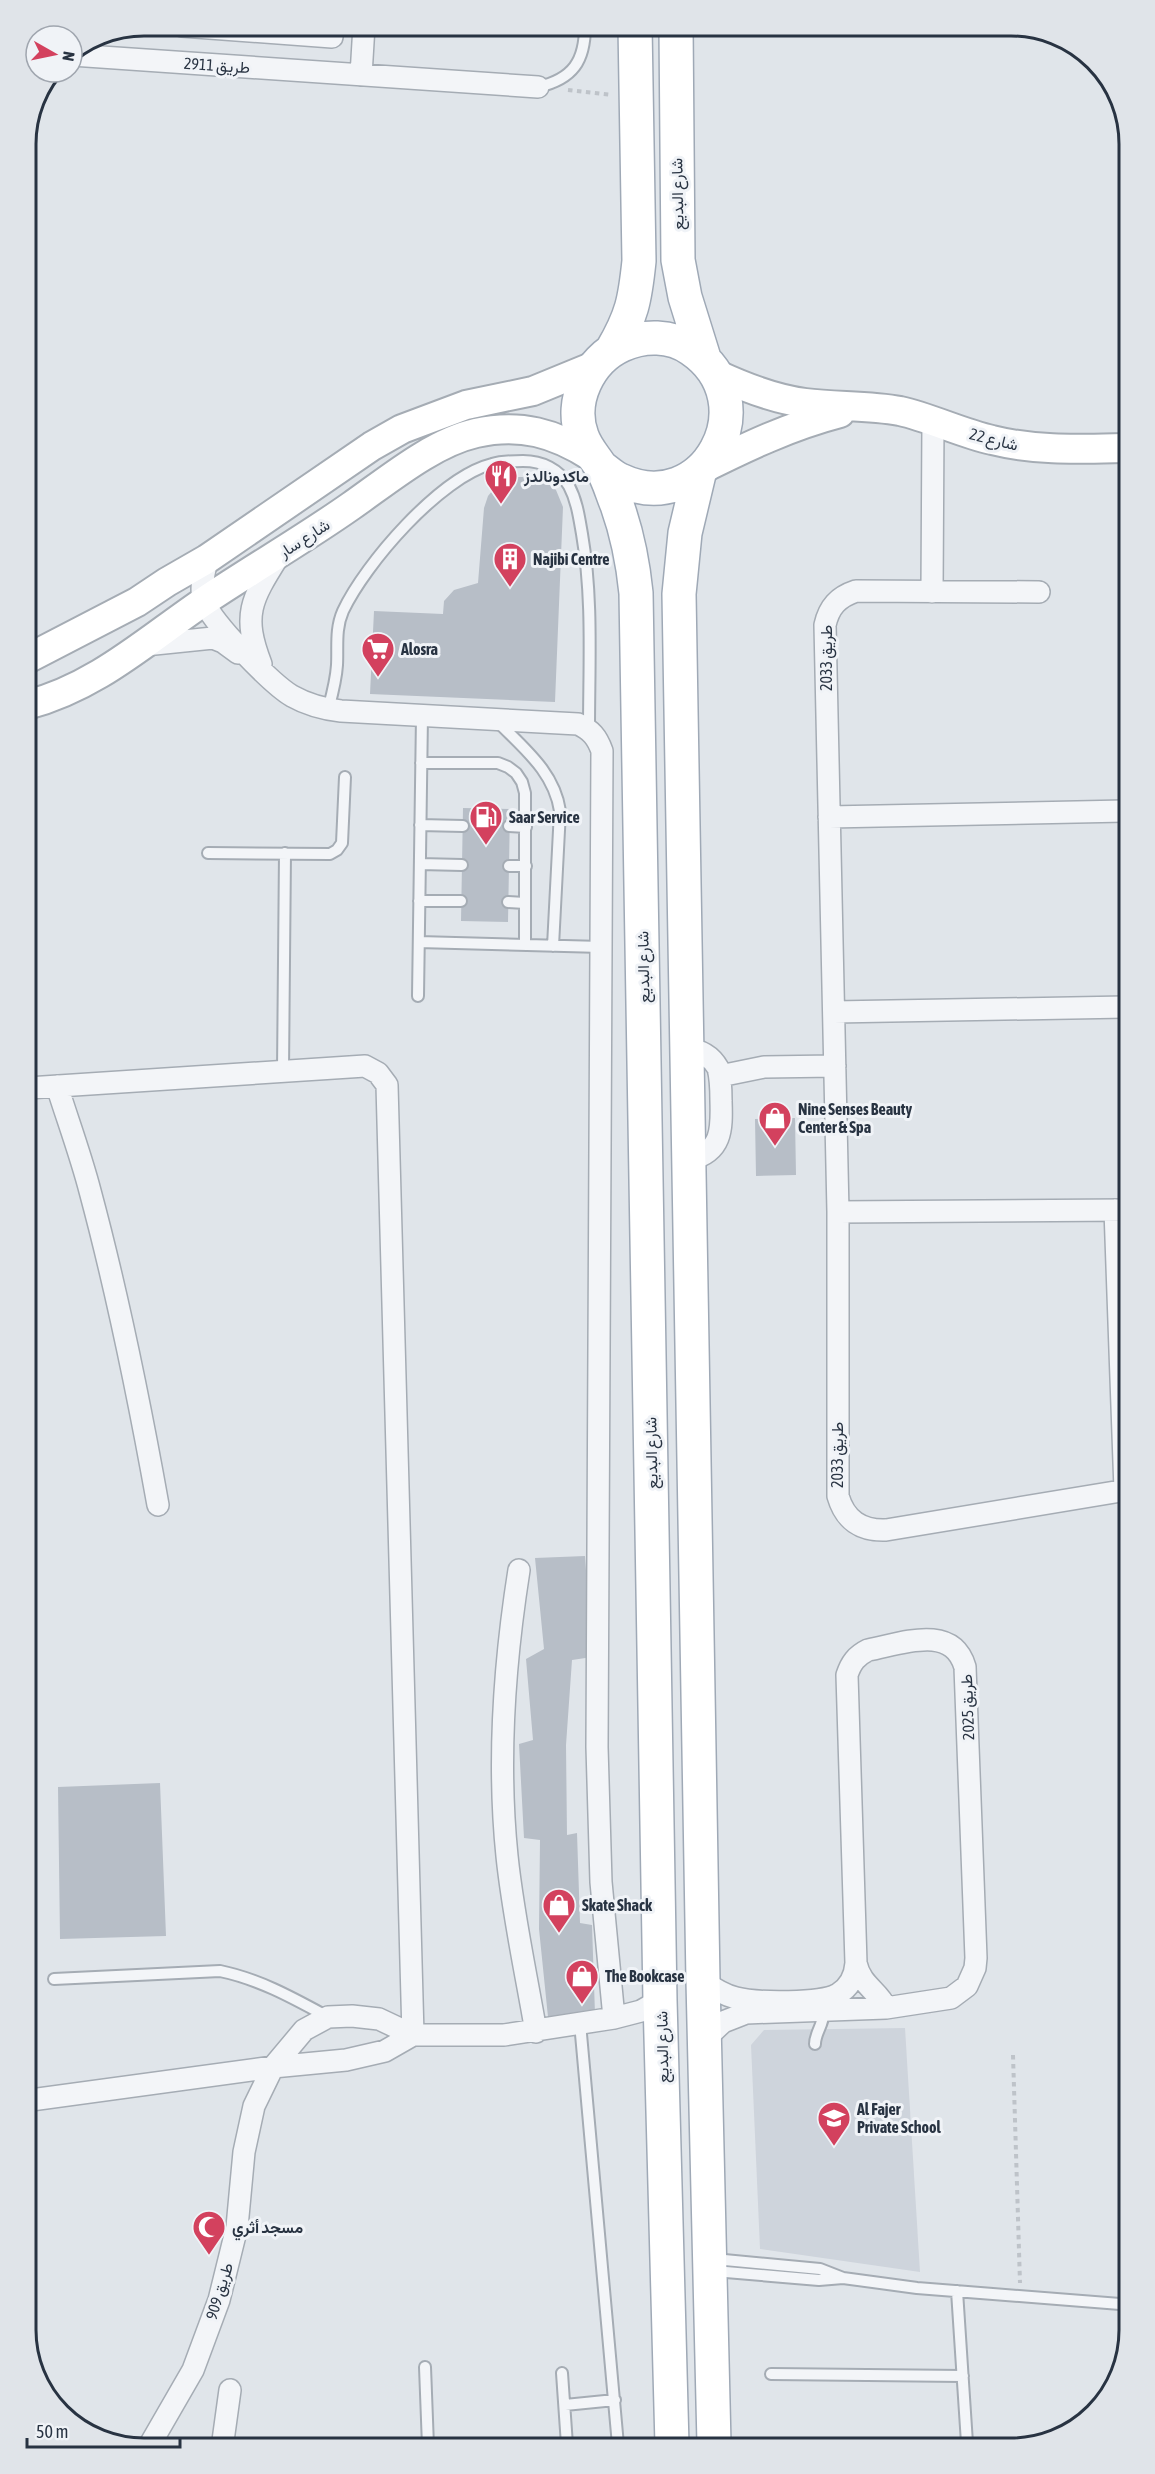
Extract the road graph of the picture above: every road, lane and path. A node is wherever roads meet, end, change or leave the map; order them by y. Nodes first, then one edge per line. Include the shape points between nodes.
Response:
1 (363, 36) edge
2 (585, 36) edge
3 (635, 36) edge
4 (676, 36) edge
5 (84, 57) edge
6 (361, 75) junction
7 (538, 87) junction
8 (636, 98) junction
9 (603, 358) junction
10 (711, 366) junction
11 (867, 406) junction
12 (933, 422) junction
13 (1119, 448) edge
14 (597, 462) junction
15 (700, 470) junction
16 (281, 552) junction
17 (207, 559) junction
18 (932, 591) junction
19 (1039, 592) dead end
20 (204, 602) junction
21 (145, 645) junction
22 (36, 654) edge
23 (265, 673) junction
24 (36, 702) edge
25 (328, 710) junction
26 (422, 716) junction
27 (494, 718) junction
28 (589, 729) junction
29 (421, 763) junction
30 (345, 777) dead end
31 (1119, 811) edge
32 (829, 817) junction
33 (420, 825) junction
34 (463, 826) dead end
35 (509, 826) dead end
36 (526, 827) junction
37 (285, 853) junction
38 (208, 854) dead end
39 (420, 864) junction
40 (462, 865) dead end
41 (508, 866) dead end
42 (526, 866) junction
43 (419, 901) junction
44 (461, 901) dead end
45 (508, 902) dead end
46 (525, 903) junction
47 (419, 942) junction
48 (525, 944) junction
49 (553, 946) junction
50 (602, 947) junction
51 (418, 996) dead end
52 (1119, 1007) edge
53 (834, 1012) junction
54 (687, 1049) junction
55 (835, 1066) junction
56 (283, 1070) junction
57 (720, 1076) junction
58 (57, 1086) junction
59 (36, 1087) edge
60 (689, 1160) junction
61 (1119, 1210) edge
62 (838, 1212) junction
63 (1119, 1491) edge
64 (158, 1505) dead end
65 (519, 1570) dead end
66 (856, 1963) junction
67 (54, 1979) dead end
68 (703, 1981) junction
69 (660, 2000) junction
70 (886, 2008) junction
71 (823, 2011) junction
72 (328, 2017) junction
73 (614, 2018) junction
74 (580, 2023) junction
75 (536, 2032) junction
76 (413, 2035) junction
77 (705, 2039) junction
78 (815, 2044) dead end
79 (1013, 2055) dead end
80 (273, 2067) junction
81 (36, 2099) edge
82 (709, 2265) junction
83 (957, 2291) junction
84 (1020, 2296) junction
85 (1119, 2304) edge
86 (425, 2367) dead end
87 (562, 2373) dead end
88 (771, 2374) dead end
89 (963, 2376) junction
90 (230, 2390) dead end
91 (615, 2400) junction
92 (565, 2405) junction
93 (154, 2438) edge
94 (223, 2438) edge
95 (428, 2438) edge
96 (567, 2438) edge
97 (618, 2438) edge
98 (672, 2438) edge
99 (714, 2438) edge
100 (967, 2438) edge

1 - 6 street
2 - 7 lane via 580,58 570,73 555,83
3 - 8 main road
4 - 10 main road, شارع البديع via 678,260 685,297
5 - 6 street, طريق 2911
6 - 7 street, طريق 2911
7 - 8 path
8 - 9 main road via 636,292 628,323
9 - 10 main road via 634,339 659,337 684,344
9 - 14 main road via 582,387 578,411 581,435
9 - 17 street via 533,392 466,405 402,429 362,452
10 - 11 street, شارع 22 via 774,398
10 - 15 main road via 727,400 726,426 717,450
11 - 12 street, شارع 22
11 - 15 street, شارع 22 via 773,434
12 - 13 street, شارع 22 via 1028,447
12 - 18 street
14 - 15 main road via 619,480 639,487 682,482
14 - 16 street, شارع سار via 568,441 539,432 505,429 475,433 446,444
14 - 69 main road, شارع البديع via 624,526 636,593
15 - 54 main road via 685,533 679,594
16 - 20 street, شارع سار
16 - 23 street via 260,586 250,614 253,642
17 - 20 street
17 - 22 street via 137,602
18 - 19 street, طريق 2033
18 - 32 street, طريق 2033 via 856,591 838,599 827,615
20 - 21 street, شارع سار
20 - 23 street
21 - 23 street via 213,638
21 - 24 street, شارع سار via 84,684
23 - 25 street via 291,695
25 - 26 street
25 - 28 lane via 335,683 338,628 347,602 368,570 406,525 477,469 492,463 532,461 559,474 577,504 589,610
26 - 27 street
26 - 29 lane
27 - 28 street via 566,722
27 - 49 lane via 542,767 558,798
28 - 50 street via 598,739 603,757
29 - 33 lane
29 - 36 lane via 498,763 508,767 522,782
30 - 37 lane via 342,843 337,850 330,854
31 - 32 street
32 - 53 street, طريق 2033
33 - 34 lane
33 - 39 lane
35 - 36 lane
36 - 42 lane
37 - 38 lane
37 - 56 lane
39 - 40 lane
39 - 43 lane
41 - 42 lane
42 - 46 lane
43 - 44 lane
43 - 47 lane
45 - 46 lane
46 - 48 lane
47 - 48 lane
47 - 51 lane
48 - 49 lane
49 - 50 lane
50 - 73 street via 597,1747 601,1882
52 - 53 street
53 - 55 street, طريق 2033
54 - 57 street via 709,1056
54 - 60 main road
55 - 57 street via 764,1067
55 - 62 street, طريق 2033
56 - 58 street
56 - 76 street via 365,1066 378,1072 387,1085
57 - 60 street via 721,1133 706,1154
58 - 59 street
58 - 64 street via 90,1189 116,1294
60 - 68 main road
61 - 62 street
62 - 63 street, طريق 2033 via 837,1483 842,1509 850,1519 867,1529 886,1530
65 - 75 street via 502,1713 502,1785 507,1857
66 - 68 street, طريق 2025 via 845,1989 823,2000 747,2000 724,1994
66 - 70 street, طريق 2025 via 860,1977
66 - 70 street, طريق 2025 via 847,1675 854,1660 868,1650 926,1640 944,1641 958,1651 965,1667 975,1968 967,1986 951,1998
67 - 72 lane via 220,1971 243,1975
68 - 77 main road
69 - 73 street via 641,2011
69 - 98 main road, شارع البديع
70 - 71 street, طريق 2025
71 - 77 street, طريق 2025 via 746,2013 723,2022
71 - 78 lane
72 - 76 street via 379,2019
72 - 80 street, طريق 909 via 304,2030
73 - 74 street
74 - 75 street
74 - 91 lane
75 - 76 street
76 - 80 street via 368,2056
77 - 82 main road
79 - 84 path
80 - 81 street
80 - 93 street, طريق 909 via 254,2106 244,2152 237,2227 219,2300 193,2370
82 - 83 lane via 819,2280 843,2278
82 - 99 main road
83 - 84 lane
83 - 89 lane
84 - 85 lane
86 - 95 lane
87 - 92 lane
88 - 89 lane
89 - 100 lane
90 - 94 street
91 - 92 lane
91 - 97 lane
92 - 96 lane

